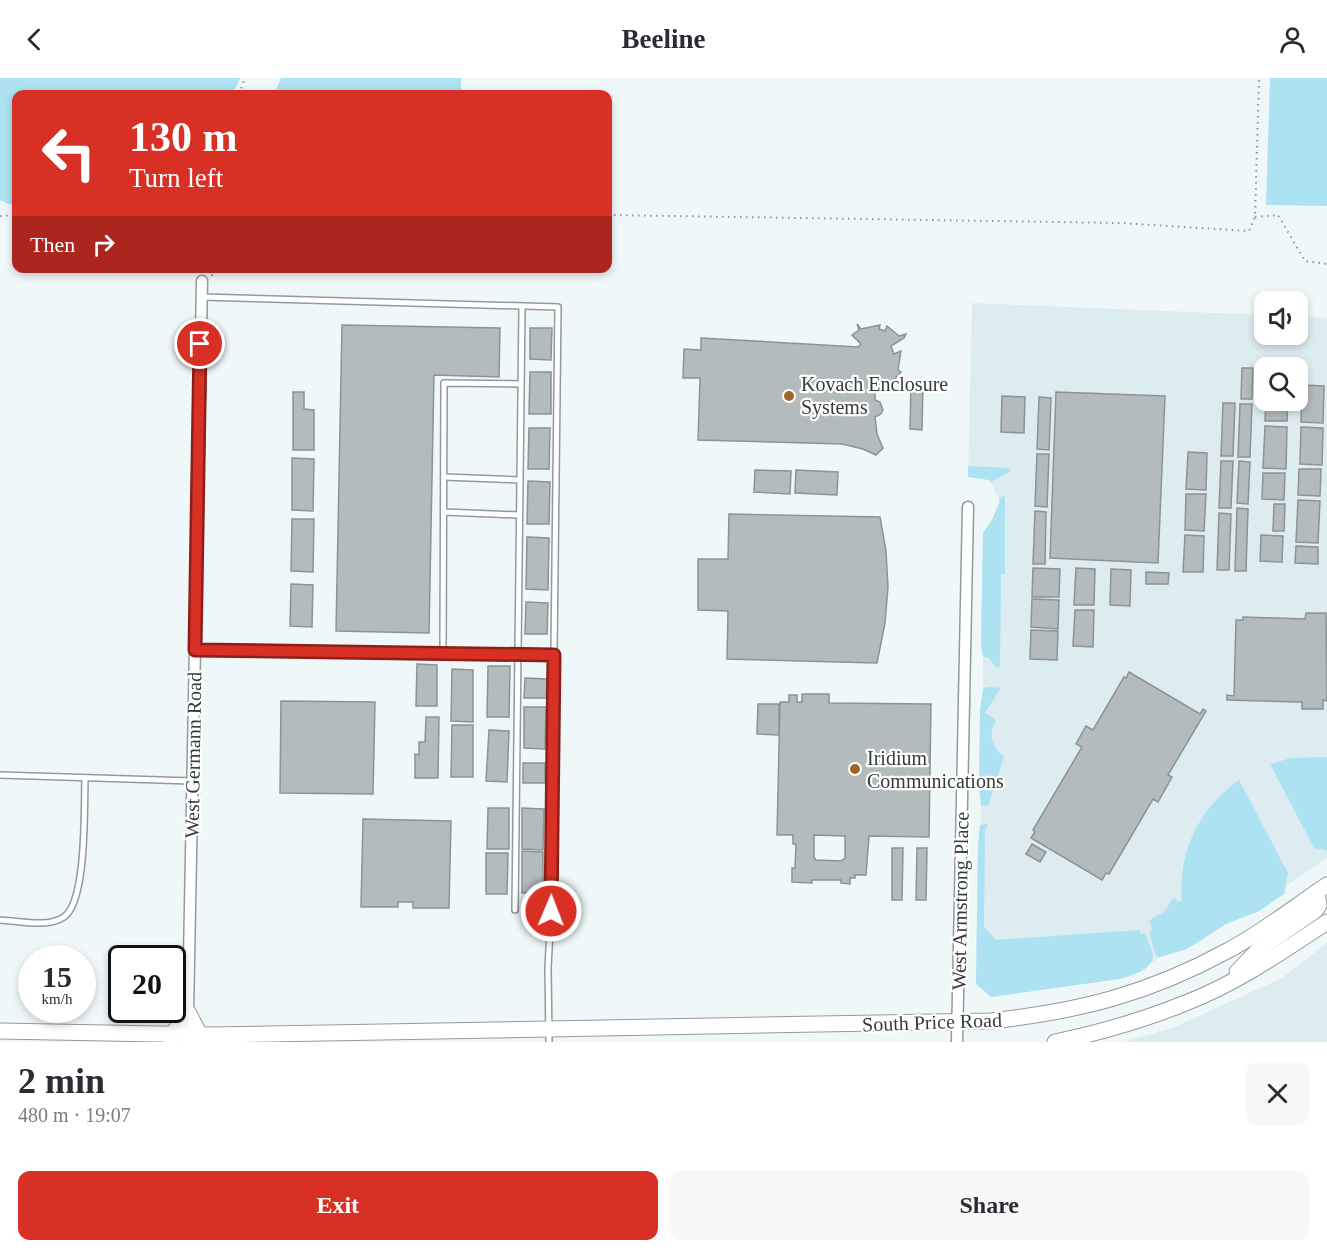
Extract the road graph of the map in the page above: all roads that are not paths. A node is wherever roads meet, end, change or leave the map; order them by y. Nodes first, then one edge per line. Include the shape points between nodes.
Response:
1 (202, 281) dead end
2 (201, 297) junction
3 (522, 307) junction
4 (521, 384) junction
5 (444, 477) junction
6 (520, 480) junction
7 (968, 507) dead end
8 (444, 512) junction
9 (519, 515) junction
10 (195, 650) junction
11 (443, 653) junction
12 (518, 654) junction
13 (554, 655) junction
14 (0, 775) edge
15 (85, 778) junction
16 (192, 781) junction
17 (1322, 888) edge
18 (515, 910) dead end
19 (0, 920) edge
20 (1327, 922) edge
21 (1225, 984) junction
22 (188, 1012) junction
23 (957, 1023) junction
24 (0, 1031) edge
25 (549, 1036) edge
26 (172, 1038) edge
27 (200, 1038) edge
28 (957, 1042) edge
29 (1055, 1042) edge

1 - 2 street, West Germann Road
2 - 3 lane
2 - 10 street, West Germann Road
3 - 4 lane
3 - 13 lane via 558,308
4 - 5 lane via 444,383
4 - 6 lane
5 - 6 lane
5 - 8 lane
6 - 9 lane
7 - 23 street, West Armstrong Place
8 - 9 lane
8 - 11 lane
9 - 12 lane
10 - 11 lane
10 - 16 street, West Germann Road
11 - 12 lane
12 - 13 lane
12 - 18 lane
13 - 25 lane
14 - 15 lane
15 - 16 lane
15 - 19 lane via 76,899 64,916 48,922
16 - 22 street, West Germann Road
17 - 21 main road via 1316,910 1258,950
17 - 23 main road, South Price Road via 1229,950 1130,995 1044,1014
20 - 21 main road
21 - 29 main road via 1185,1004
22 - 26 main road
22 - 27 main road, West Germann Road
23 - 25 main road, South Price Road
23 - 28 street, West Armstrong Place
24 - 26 main road, South Price Road
25 - 27 main road, South Price Road
26 - 27 main road, South Price Road

